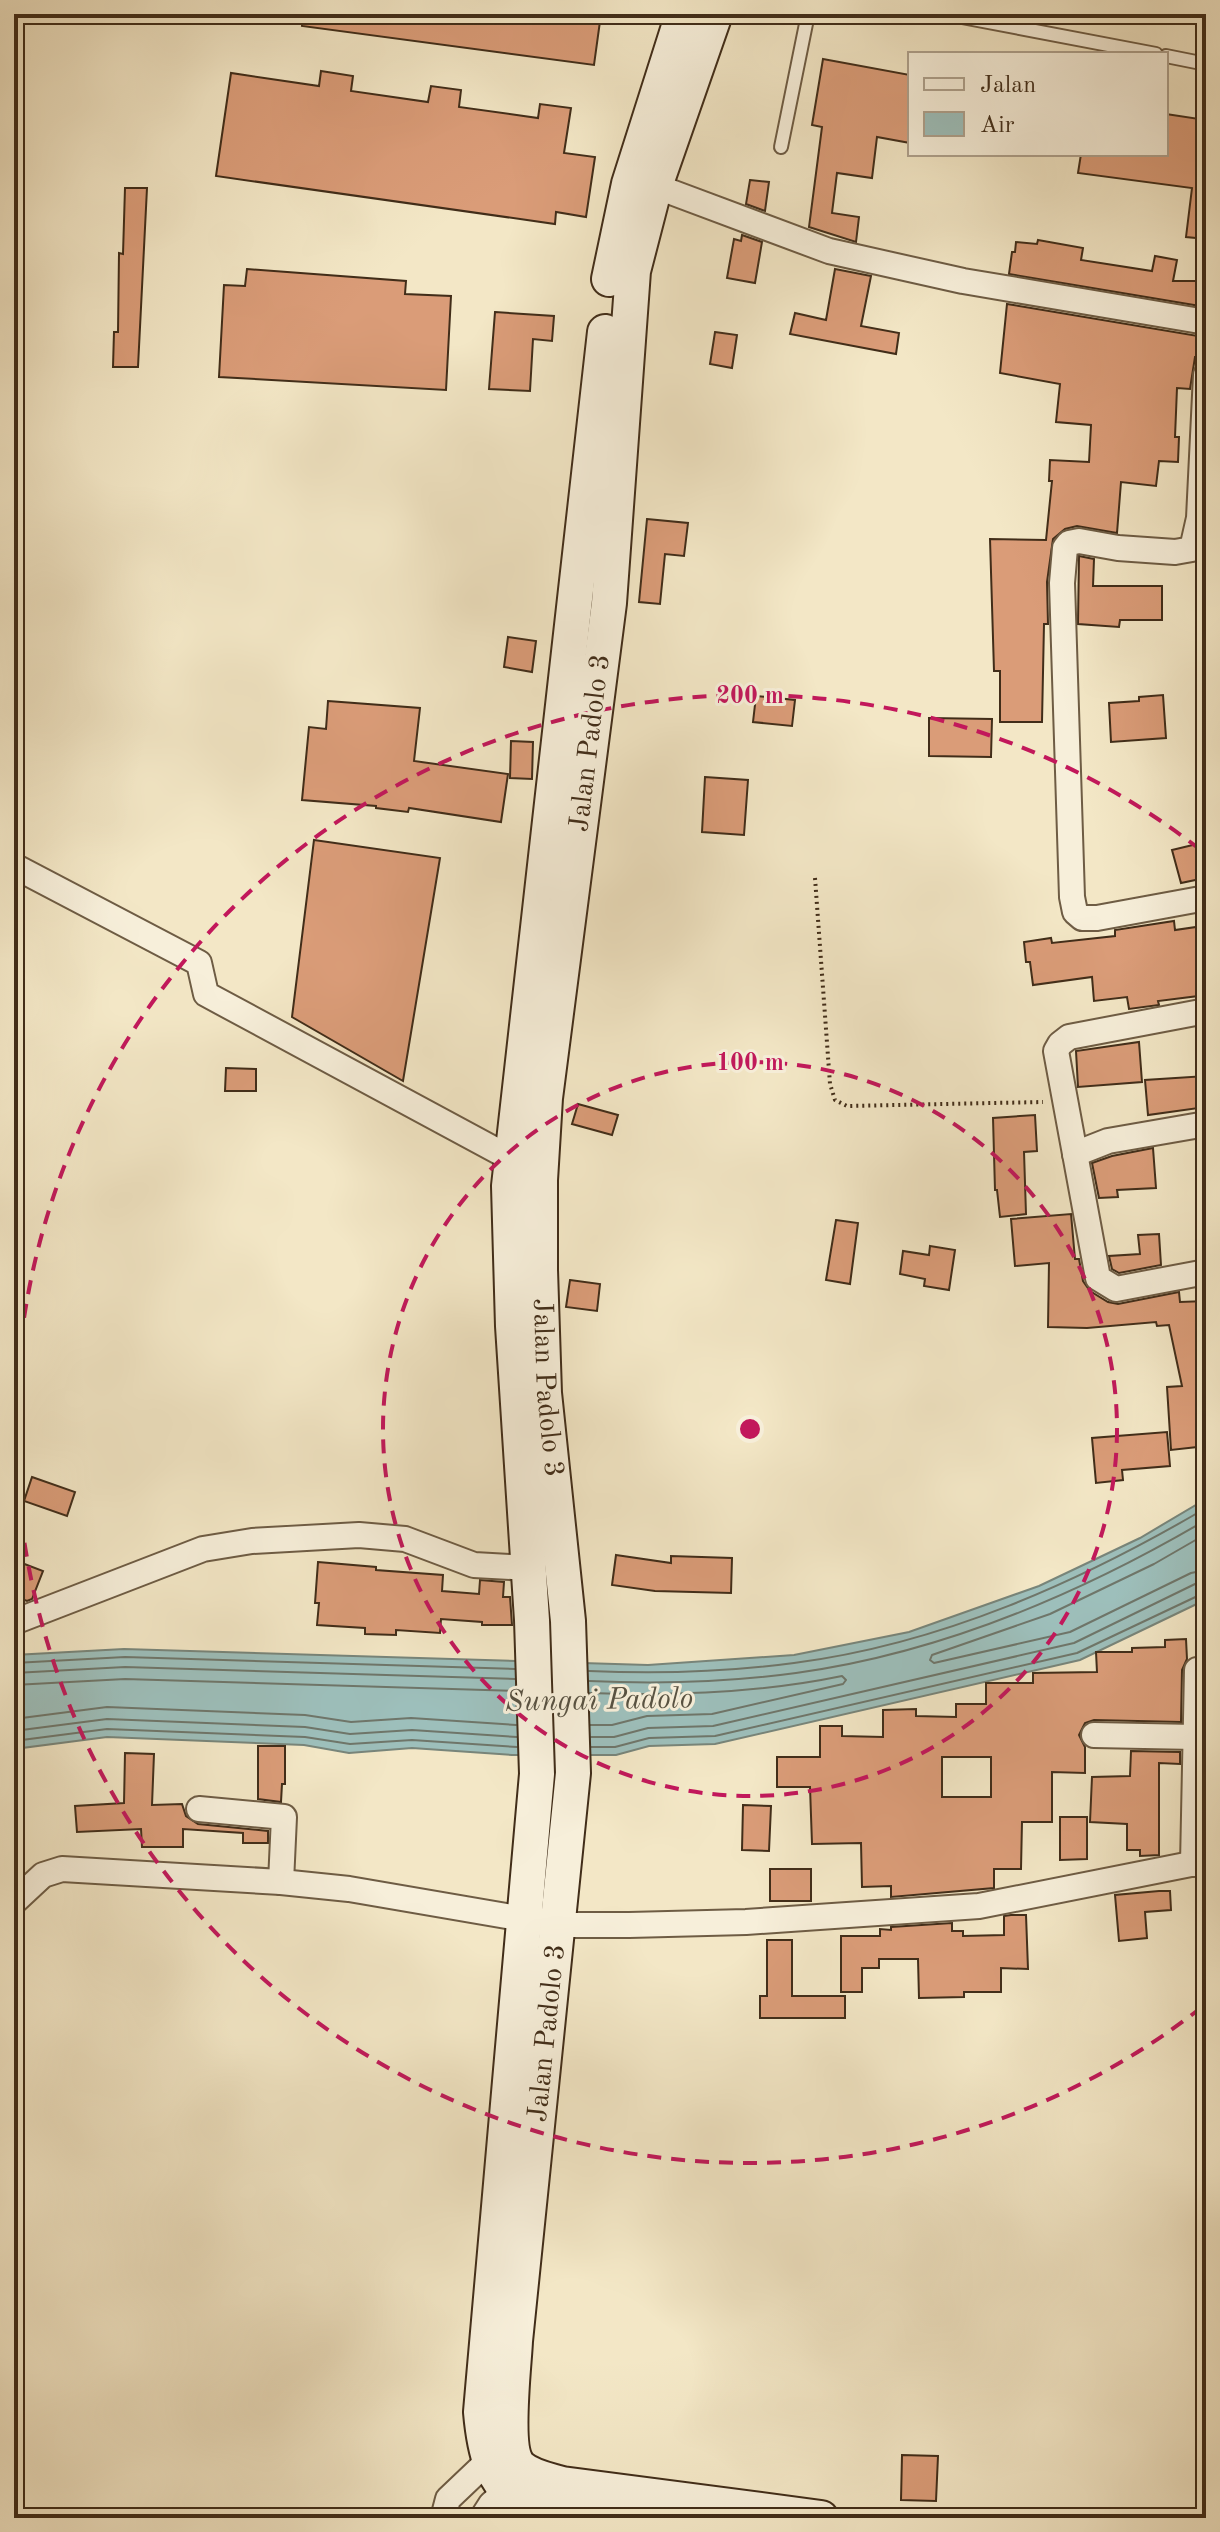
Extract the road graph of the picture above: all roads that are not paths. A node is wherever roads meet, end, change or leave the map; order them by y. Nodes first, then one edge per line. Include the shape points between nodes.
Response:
1 (683, 14) edge
2 (715, 14) edge
3 (808, 14) edge
4 (946, 14) edge
5 (1146, 52) edge
6 (1168, 56) edge
7 (1206, 64) edge
8 (664, 118) junction
9 (781, 147) dead end
10 (655, 186) junction
11 (621, 270) junction
12 (1206, 322) edge
13 (1206, 375) edge
14 (574, 745) junction
15 (14, 866) edge
16 (1206, 898) edge
17 (1206, 1011) edge
18 (1206, 1124) edge
19 (1075, 1154) junction
20 (512, 1159) junction
21 (1206, 1272) edge
22 (529, 1568) junction
23 (14, 1622) edge
24 (1206, 1670) edge
25 (1094, 1735) dead end
26 (1195, 1737) junction
27 (199, 1809) dead end
28 (1200, 1862) edge
29 (281, 1882) junction
30 (14, 1902) edge
31 (523, 1920) junction
32 (559, 1925) junction
33 (501, 2340) junction
34 (488, 2461) junction
35 (506, 2491) junction
36 (716, 2512) edge
37 (443, 2518) edge
38 (482, 2518) edge
39 (620, 2518) edge
40 (821, 2518) edge

1 - 8 street, Jalan Padolo 3
2 - 8 street, Jalan Padolo 3
3 - 9 lane
4 - 5 lane
6 - 7 lane
8 - 10 street, Jalan Padolo 3
8 - 11 street, Jalan Padolo 3 via 629,184
10 - 11 street, Jalan Padolo 3
10 - 12 street via 829,251 963,281
11 - 14 street, Jalan Padolo 3 via 601,378
13 - 16 street via 1199,518 1192,549 1069,543 1062,583 1075,912 1097,918
14 - 20 street, Jalan Padolo 3
14 - 32 street, Jalan Padolo 3 via 540,1180 544,1393 568,1621 573,1773
15 - 20 street via 199,963 206,994
17 - 19 street via 1064,1040 1056,1051
18 - 19 street via 1108,1141
19 - 21 street via 1098,1278 1116,1289
20 - 22 street, Jalan Padolo 3 via 513,1326
22 - 23 street via 474,1565 405,1539 359,1535 252,1541 203,1549
22 - 31 street, Jalan Padolo 3 via 537,1774
24 - 26 street via 1197,1670
25 - 26 street
26 - 28 street
27 - 29 street via 284,1817
28 - 32 street via 979,1906 746,1922
29 - 30 street via 62,1869 43,1875
29 - 31 street
31 - 32 street
31 - 33 street, Jalan Padolo 3
32 - 33 street, Jalan Padolo 3
33 - 34 street, Jalan Padolo 3 via 481,2412
33 - 36 street, Jalan Padolo 3 via 519,2466 562,2484
34 - 35 street, Jalan Padolo 3
34 - 37 street via 448,2499
35 - 38 street
35 - 39 street via 544,2508
36 - 40 street, Jalan Padolo 3

